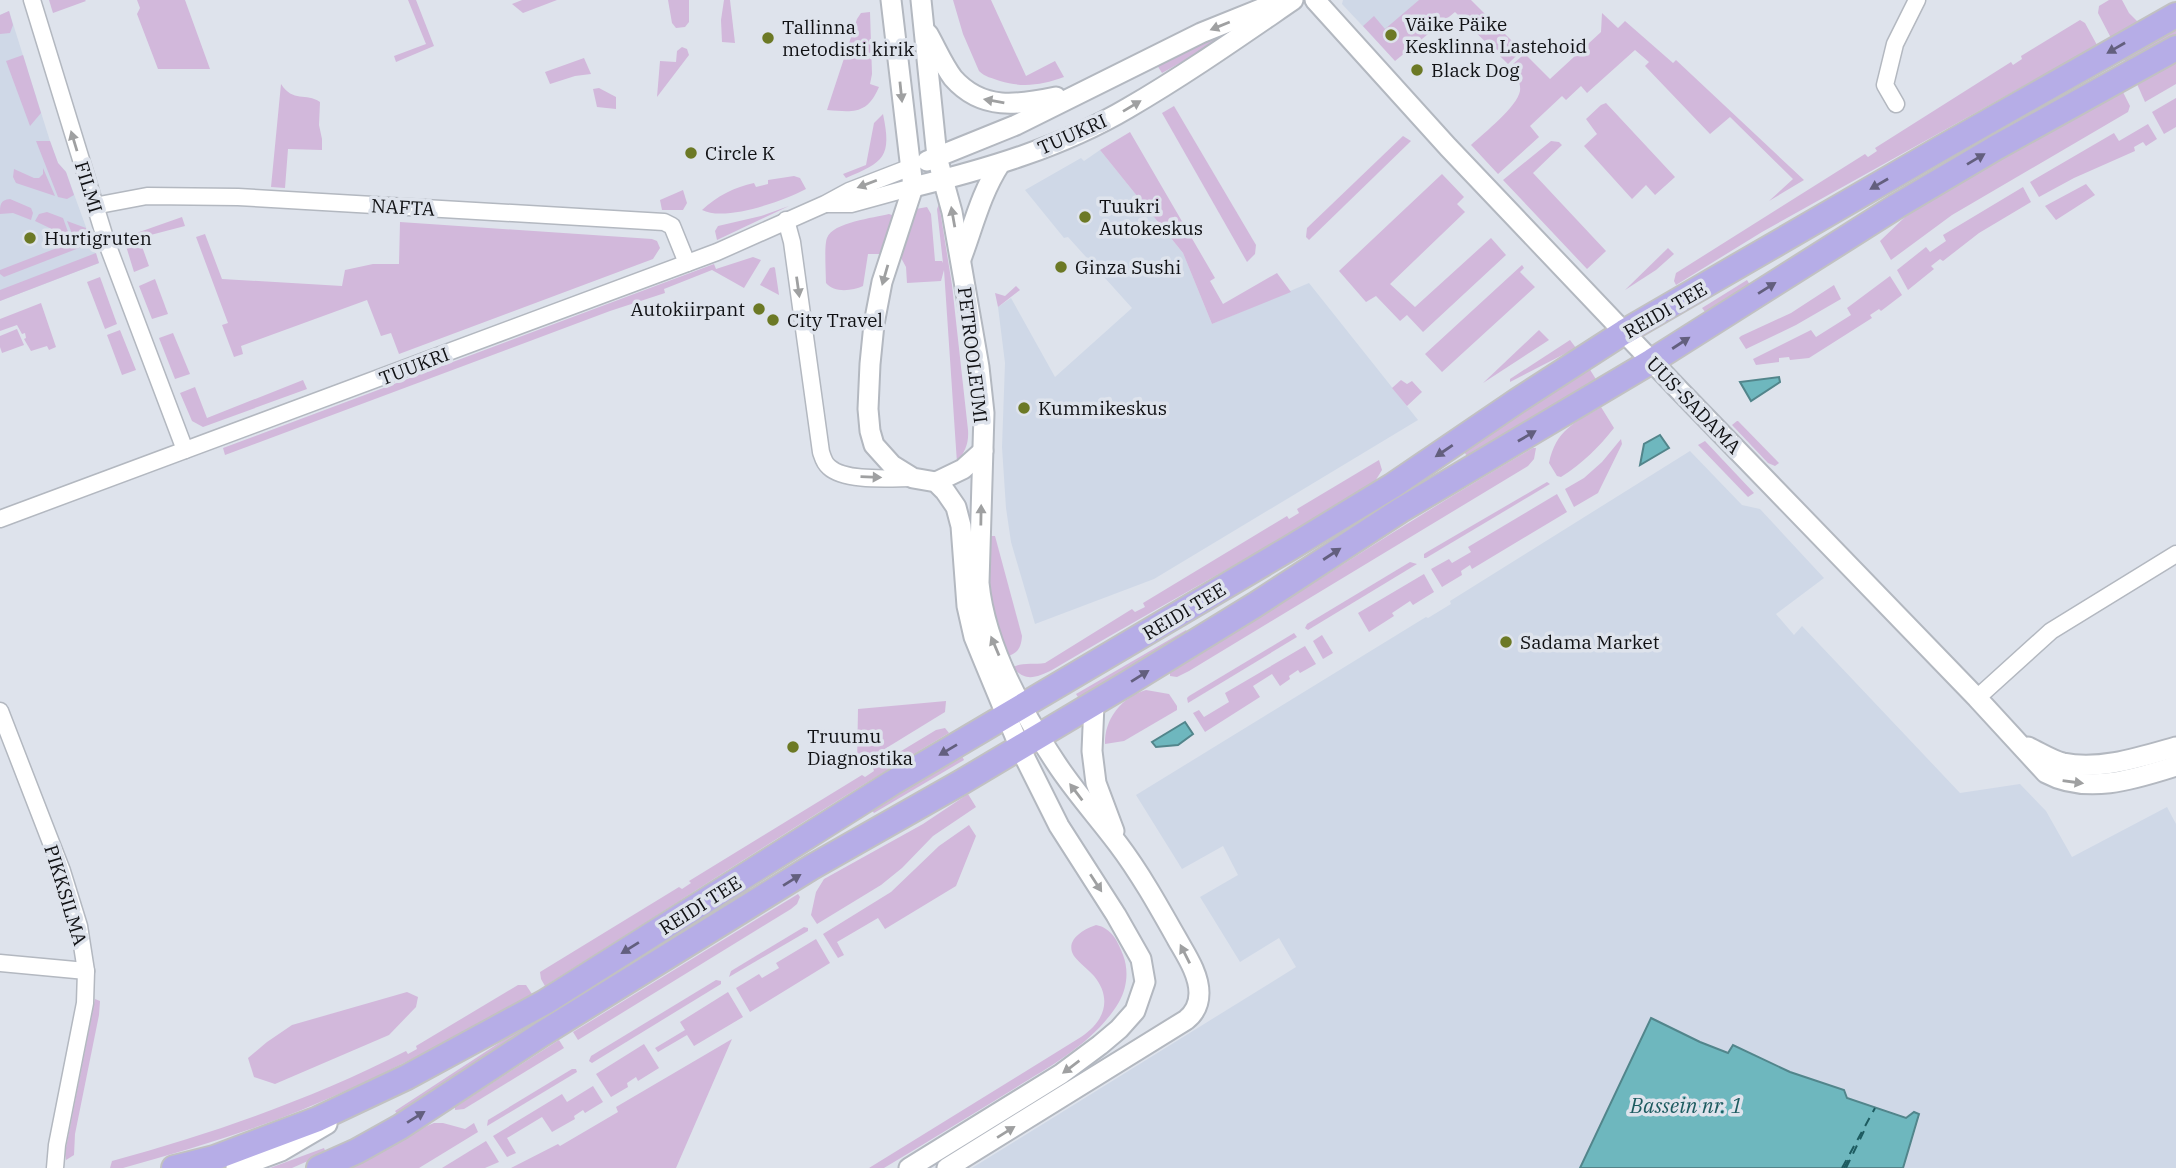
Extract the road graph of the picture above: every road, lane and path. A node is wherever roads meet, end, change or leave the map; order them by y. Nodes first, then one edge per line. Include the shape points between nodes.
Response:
1 (32, 0) edge
2 (891, 0) edge
3 (921, 0) edge
4 (1283, 0) edge
5 (1293, 0) edge
6 (1315, 0) edge
7 (1917, 0) edge
8 (2176, 15) edge
9 (923, 27) junction
10 (2176, 48) edge
11 (1085, 91) junction
12 (1896, 104) dead end
13 (937, 158) junction
14 (1000, 164) junction
15 (911, 167) junction
16 (944, 180) junction
17 (913, 187) junction
18 (825, 204) junction
19 (94, 206) junction
20 (786, 220) junction
21 (961, 260) junction
22 (687, 263) junction
23 (1624, 332) junction
24 (1652, 361) junction
25 (186, 450) junction
26 (983, 451) junction
27 (913, 478) junction
28 (936, 482) junction
29 (0, 519) edge
30 (2176, 554) edge
31 (1977, 698) junction
32 (1094, 704) junction
33 (1014, 710) junction
34 (0, 711) edge
35 (1030, 742) junction
36 (2020, 744) junction
37 (2176, 747) edge
38 (2176, 766) edge
39 (1119, 845) junction
40 (0, 964) edge
41 (86, 971) junction
42 (407, 1077) junction
43 (55, 1168) edge
44 (174, 1168) edge
45 (236, 1168) edge
46 (319, 1168) edge
47 (909, 1168) edge
48 (947, 1168) edge

19 -> 1 street, FILMI
2 -> 15 street
3 - 9 street, PETROOLEUMI
4 -> 11 street, TUUKRI via 1201,33
14 -> 5 street, TUUKRI via 1127,109
6 - 23 street, UUS-SADAMA
7 - 12 street via 1895,44 1885,85
8 -> 23 main road, REIDI TEE
11 -> 9 street via 1012,104 975,97 953,77
9 - 13 street, PETROOLEUMI
24 -> 10 main road, REIDI TEE via 1896,206
11 - 13 street, TUUKRI
13 - 15 street, TUUKRI
13 - 16 street, PETROOLEUMI
14 - 16 street, TUUKRI
14 - 21 street via 989,180
15 - 17 street
15 -> 18 street, TUUKRI
16 - 17 street, TUUKRI
21 -> 16 street, PETROOLEUMI
17 - 18 street, TUUKRI via 851,204
17 -> 27 street via 882,282 868,409 874,445 892,465
18 - 20 street, TUUKRI
19 - 22 street, NAFTA via 147,196 238,197 664,222 672,226
19 - 25 street, FILMI
20 - 22 street, TUUKRI
20 -> 27 street via 825,463 846,476
21 - 26 street, PETROOLEUMI via 979,367
22 - 25 street, TUUKRI
23 - 24 street, UUS-SADAMA
23 -> 33 main road, REIDI TEE via 1392,486
24 - 31 street, UUS-SADAMA
32 -> 24 main road, REIDI TEE via 1401,510
25 - 29 street, TUUKRI
26 - 28 street via 963,469
33 -> 26 street, PETROOLEUMI via 981,606
27 - 28 street
28 - 33 street via 956,507 961,526 974,637
30 - 31 street via 2051,631
31 - 36 street, UUS-SADAMA
32 - 35 main road, REIDI TEE
32 - 39 street via 1096,783
33 - 35 street
33 -> 42 main road, REIDI TEE via 545,1002
34 - 41 street, PIKKSILMA via 62,871 79,926
39 -> 35 street
46 -> 35 main road, REIDI TEE via 400,1127 801,874
35 -> 47 street via 1059,826 1141,959 1141,997 1119,1029 1061,1074
36 - 37 street, UUS-SADAMA via 2059,762 2078,765 2140,758
36 -> 38 street, UUS-SADAMA via 2046,773 2076,784 2115,782
48 -> 39 street via 1194,1014 1199,1002 1196,977
40 - 41 street
41 - 43 street, PIKKSILMA via 85,1003
42 - 44 main road, REIDI TEE via 318,1119
42 - 45 street via 281,1151

